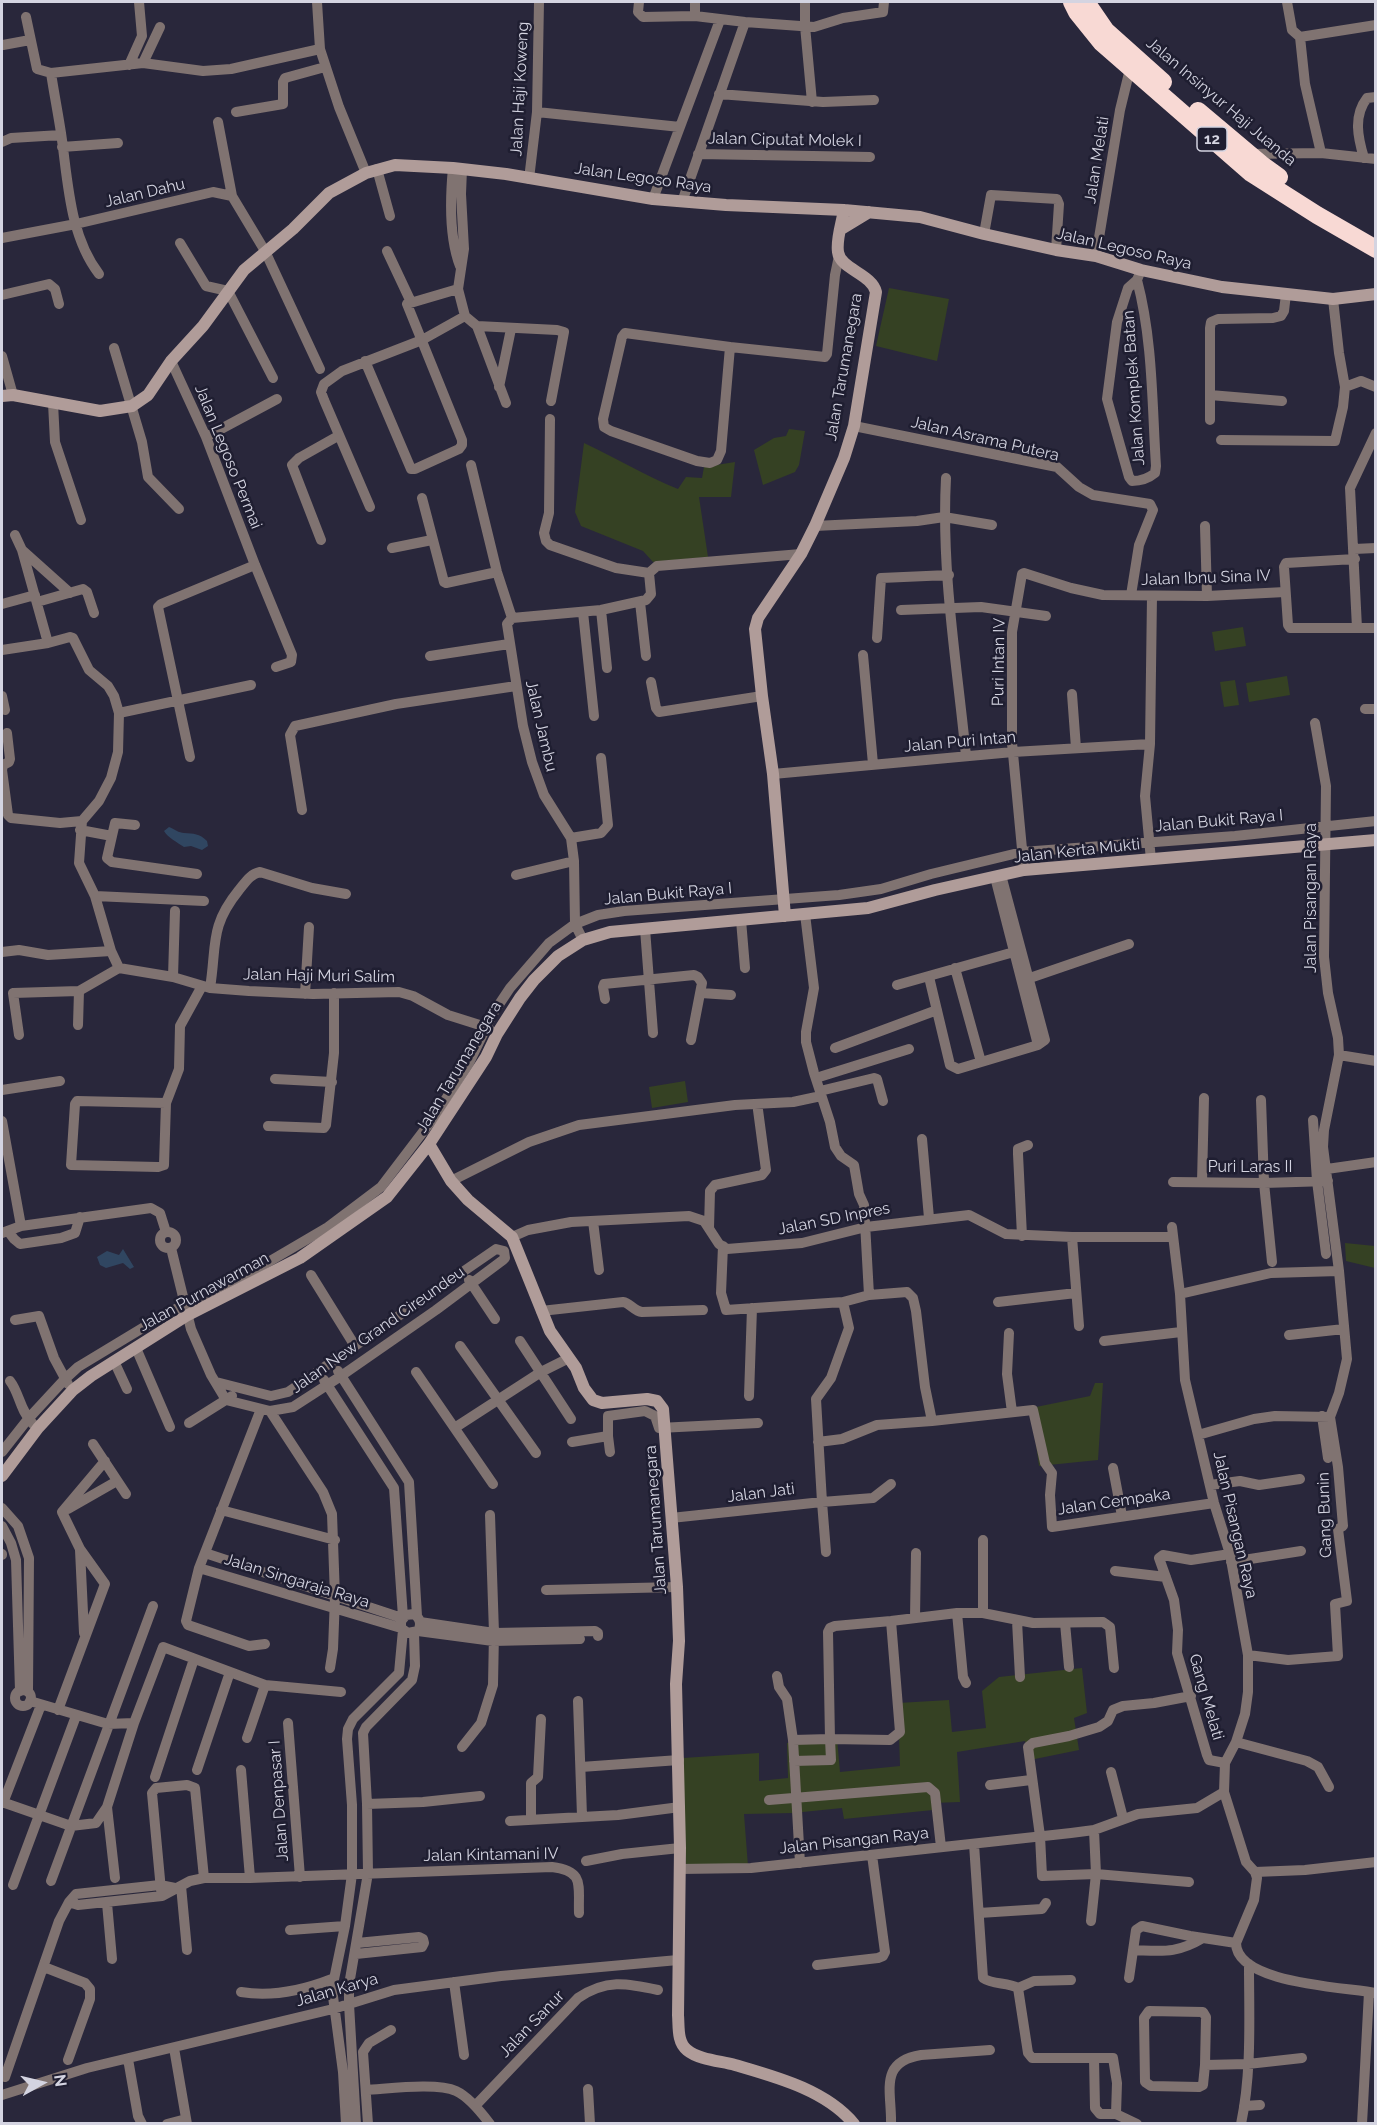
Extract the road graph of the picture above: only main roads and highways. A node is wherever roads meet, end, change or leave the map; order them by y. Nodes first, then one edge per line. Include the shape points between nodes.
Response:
1 (1072, 2) edge
2 (1086, 2) edge
3 (1376, 237) edge
4 (1376, 249) edge

1 - 4 highway, Jalan Insinyur Haji Juanda / 12 via 1090,30 1130,69 1251,172
2 - 3 highway, Jalan Insinyur Haji Juanda / 12 via 1106,31 1261,164

